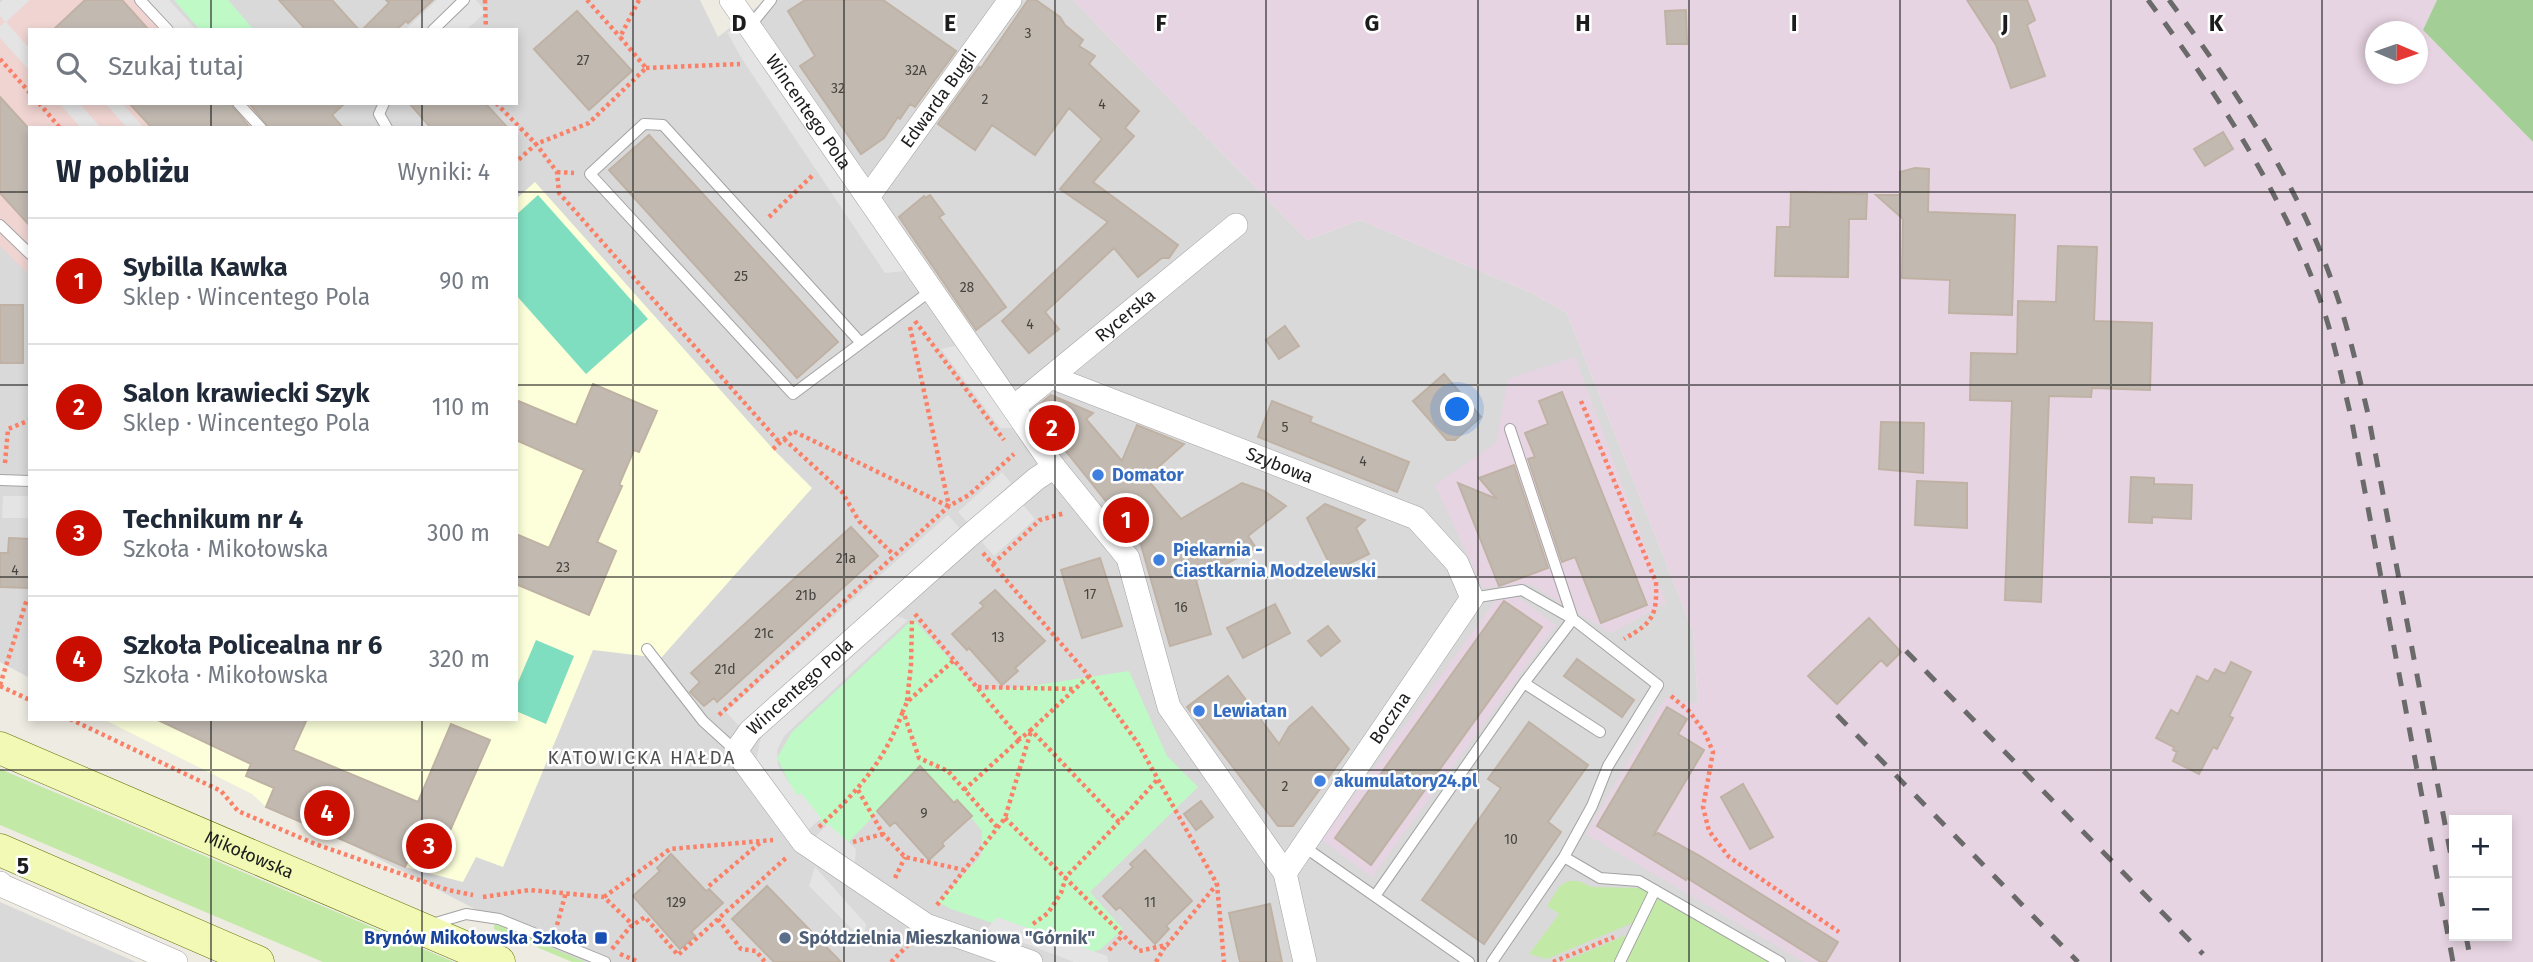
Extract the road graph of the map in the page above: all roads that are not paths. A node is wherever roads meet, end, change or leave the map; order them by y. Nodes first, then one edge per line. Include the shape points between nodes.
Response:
1 (140, 0) edge
2 (464, 0) edge
3 (731, 0) edge
4 (771, 0) edge
5 (1010, 0) edge
6 (750, 26) junction
7 (166, 28) edge
8 (435, 28) edge
9 (240, 105) edge
10 (383, 105) edge
11 (259, 126) edge
12 (386, 126) edge
13 (868, 197) junction
14 (0, 225) edge
15 (1236, 225) dead end
16 (28, 252) edge
17 (933, 289) junction
18 (862, 343) junction
19 (1051, 377) junction
20 (1013, 407) junction
21 (1510, 429) dead end
22 (1054, 467) junction
23 (0, 480) edge
24 (28, 481) edge
25 (1472, 598) junction
26 (1573, 620) junction
27 (647, 649) dead end
28 (1524, 683) junction
29 (1600, 732) dead end
30 (0, 748) edge
31 (736, 751) junction
32 (1303, 845) junction
33 (0, 850) edge
34 (1564, 857) junction
35 (1285, 873) junction
36 (0, 883) edge
37 (1655, 890) junction
38 (1375, 896) junction
39 (418, 928) junction
40 (176, 962) edge
41 (258, 962) edge
42 (499, 962) edge
43 (604, 962) edge
44 (1031, 962) edge
45 (1305, 962) edge
46 (1469, 962) edge
47 (1492, 962) edge
48 (1620, 962) edge
49 (1780, 962) edge

1 - 7 lane
2 - 8 lane
3 - 6 street, Wincentego Pola
4 - 6 lane
5 - 13 street, Edwarda Bugli
6 - 13 street, Wincentego Pola
9 - 11 lane
10 - 12 lane via 379,114
13 - 17 street, Wincentego Pola
14 - 16 lane
15 - 19 street, Rycerska
17 - 18 lane
17 - 20 street, Wincentego Pola
18 - 18 lane via 793,394 590,174 644,124 663,125
19 - 20 street, Rycerska
19 - 25 street, Szybowa via 1416,518 1457,563
20 - 22 street, Wincentego Pola
21 - 26 lane
22 - 31 street, Wincentego Pola via 969,536 750,731
22 - 35 street, Wincentego Pola via 1128,558 1170,707
23 - 24 lane
25 - 26 lane via 1522,590
25 - 32 street, Boczna
26 - 28 lane
26 - 34 lane via 1658,685 1608,766
27 - 31 lane via 708,725
28 - 29 lane
28 - 38 lane
30 - 39 main road, Mikołowska
31 - 44 street, Wincentego Pola via 803,842 904,912 919,933
32 - 35 street, Boczna
32 - 38 lane
33 - 41 main road
34 - 37 lane via 1600,878 1639,881
34 - 47 lane
35 - 45 street, Wincentego Pola
36 - 40 street
37 - 48 lane
37 - 49 lane
38 - 46 lane
39 - 42 main road, Mikołowska
39 - 43 lane via 466,914 499,919

